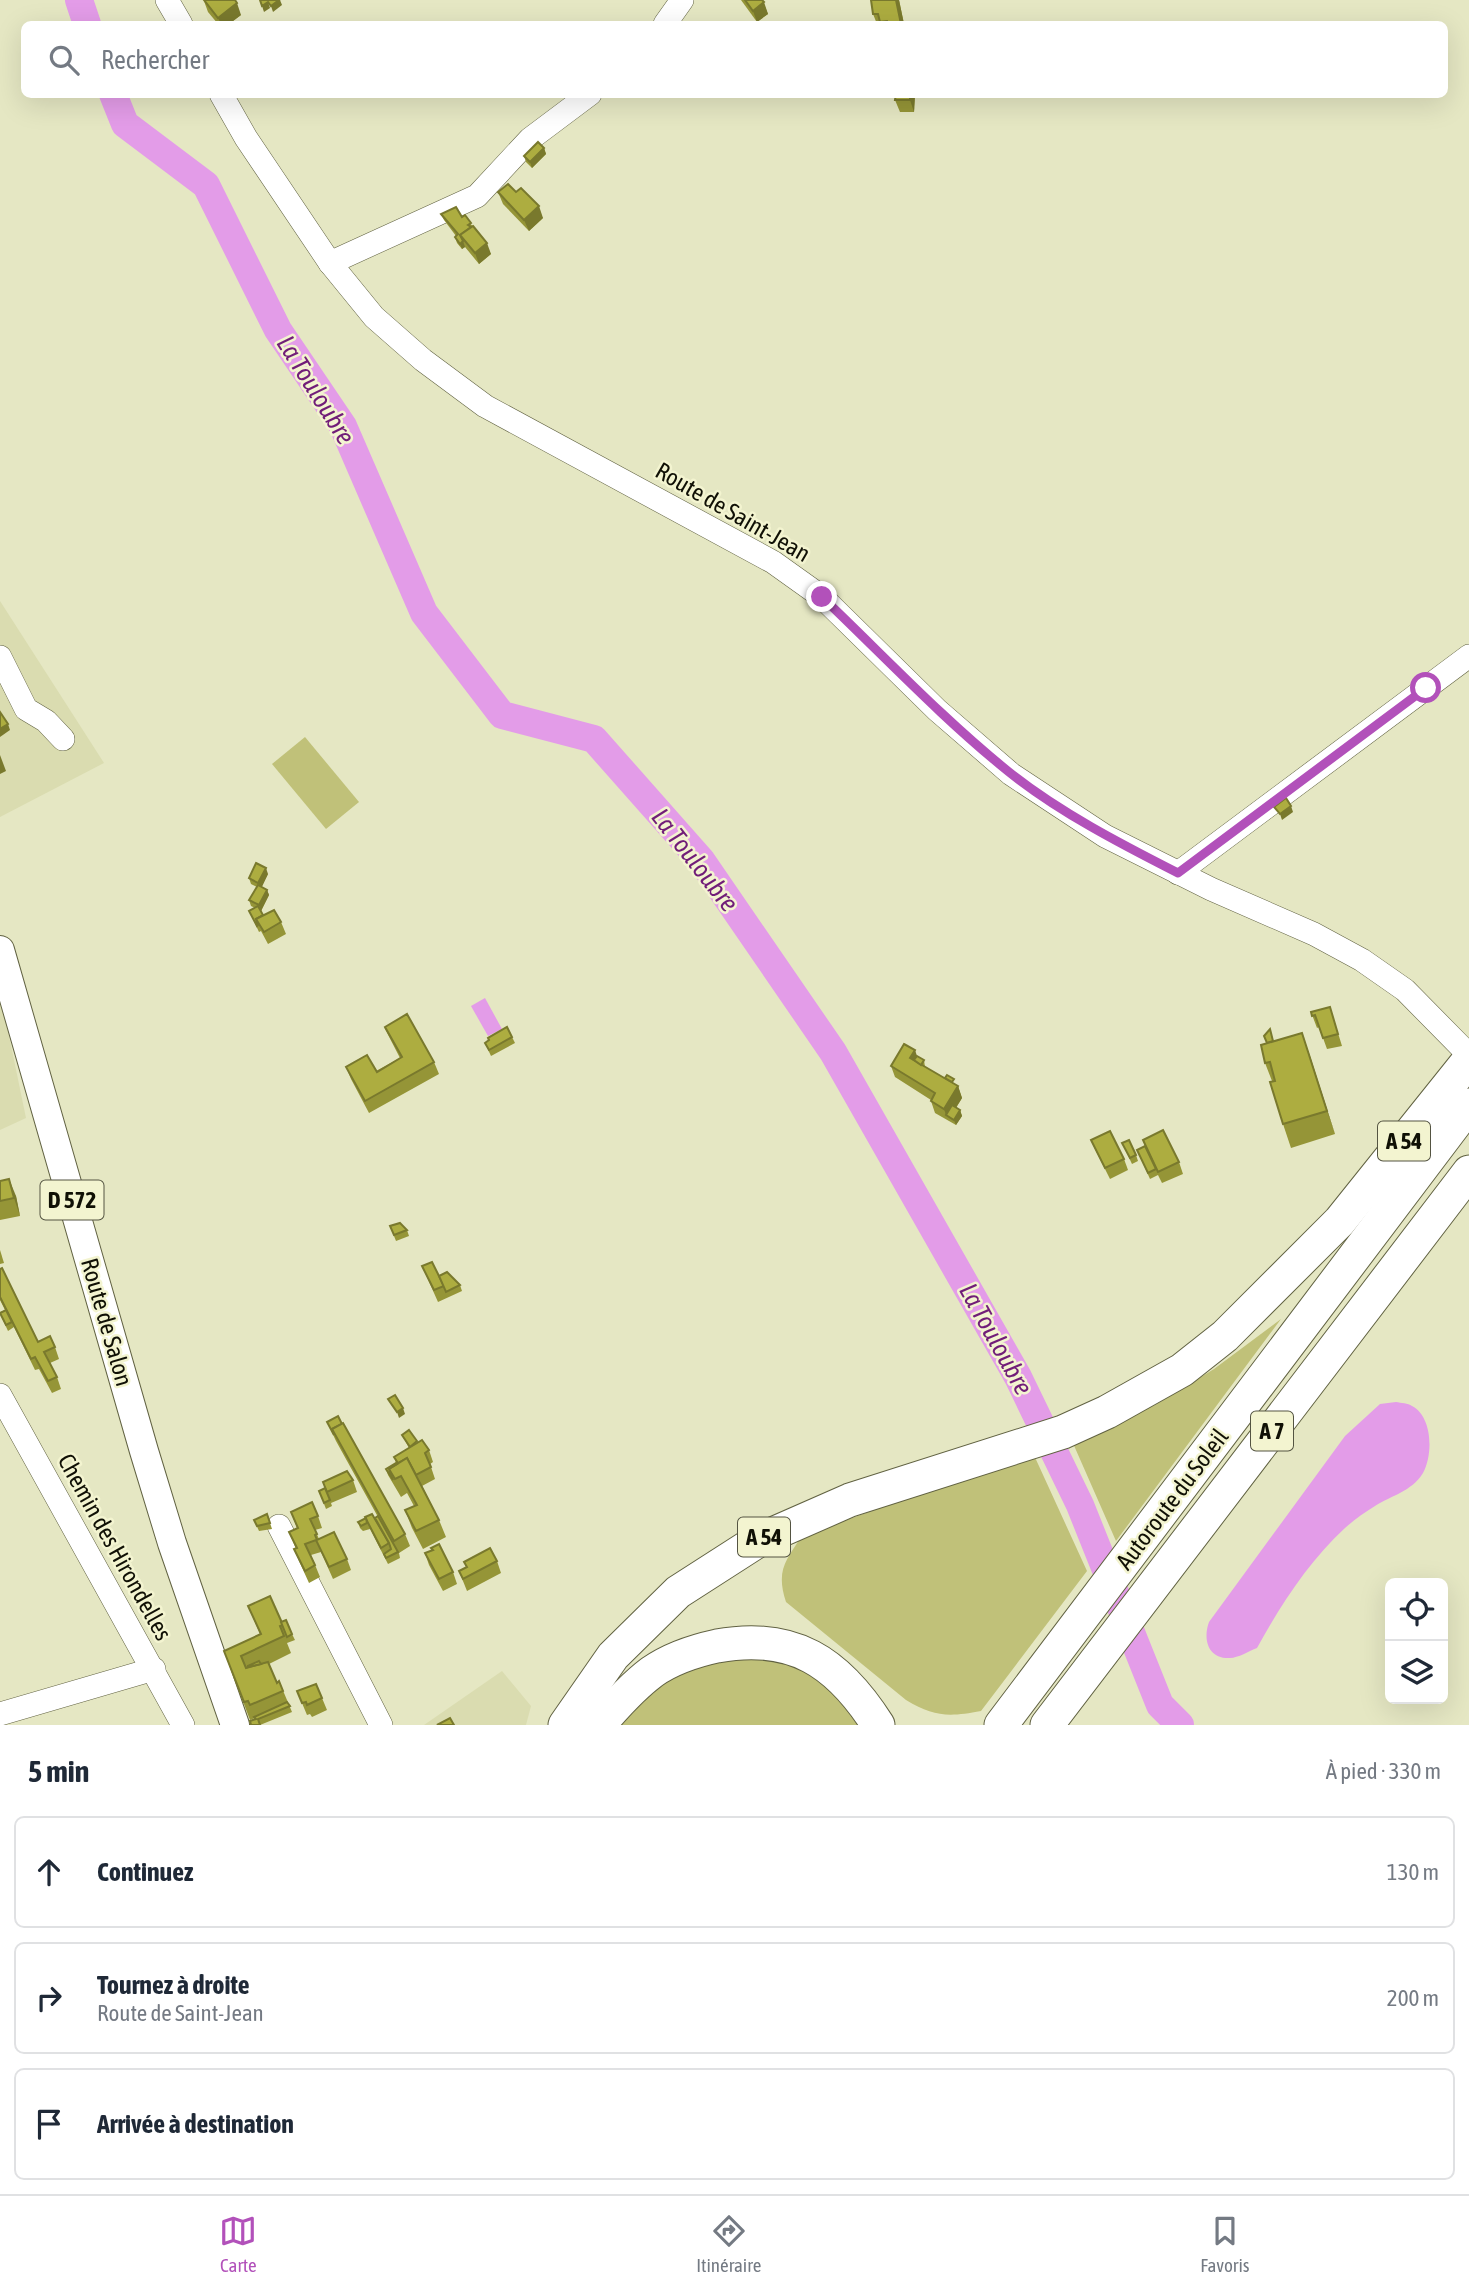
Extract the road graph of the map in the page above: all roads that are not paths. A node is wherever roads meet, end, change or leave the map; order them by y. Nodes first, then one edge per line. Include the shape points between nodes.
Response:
1 (167, 0) edge
2 (682, 0) edge
3 (179, 21) edge
4 (667, 21) edge
5 (223, 98) edge
6 (585, 98) edge
7 (330, 263) junction
8 (1469, 656) edge
9 (0, 657) edge
10 (63, 739) dead end
11 (1178, 873) junction
12 (0, 950) edge
13 (1469, 1058) edge
14 (1469, 1105) edge
15 (1469, 1172) edge
16 (0, 1395) edge
17 (279, 1526) dead end
18 (172, 1543) junction
19 (1107, 1646) junction
20 (154, 1669) junction
21 (0, 1714) edge
22 (183, 1725) edge
23 (216, 1725) edge
24 (234, 1725) edge
25 (381, 1725) edge
26 (565, 1725) edge
27 (599, 1725) edge
28 (877, 1725) edge
29 (1001, 1725) edge
30 (1047, 1725) edge
31 (1063, 1725) edge

1 - 3 street
2 - 4 street
5 - 7 street, Route de Saint-Jean
6 - 7 street via 530,139 477,195
7 - 11 street, Route de Saint-Jean via 374,317 485,406 773,562 822,597 937,710 1011,774 1105,836
8 - 11 street
9 - 10 street via 26,709 46,720
11 - 13 street, Route de Saint-Jean via 1362,960 1405,990
12 - 18 main road, Route de Salon / D 572
13 - 26 highway, A 54 via 1340,1221 1225,1336 1182,1370 1063,1432 850,1500 759,1540 678,1592 613,1656
14 - 29 highway, Autoroute du Soleil / A 7
15 - 19 highway, Autoroute du Soleil / A 7
16 - 20 street, Chemin des Hirondelles
17 - 25 street
18 - 23 main road, D 572 via 188,1629
18 - 24 main road, D 572
19 - 30 highway, Autoroute du Soleil / A 7
19 - 31 highway
20 - 21 street
20 - 22 street, Chemin des Hirondelles
27 - 28 highway via 653,1672 690,1652 737,1643 793,1647 833,1670 860,1697

